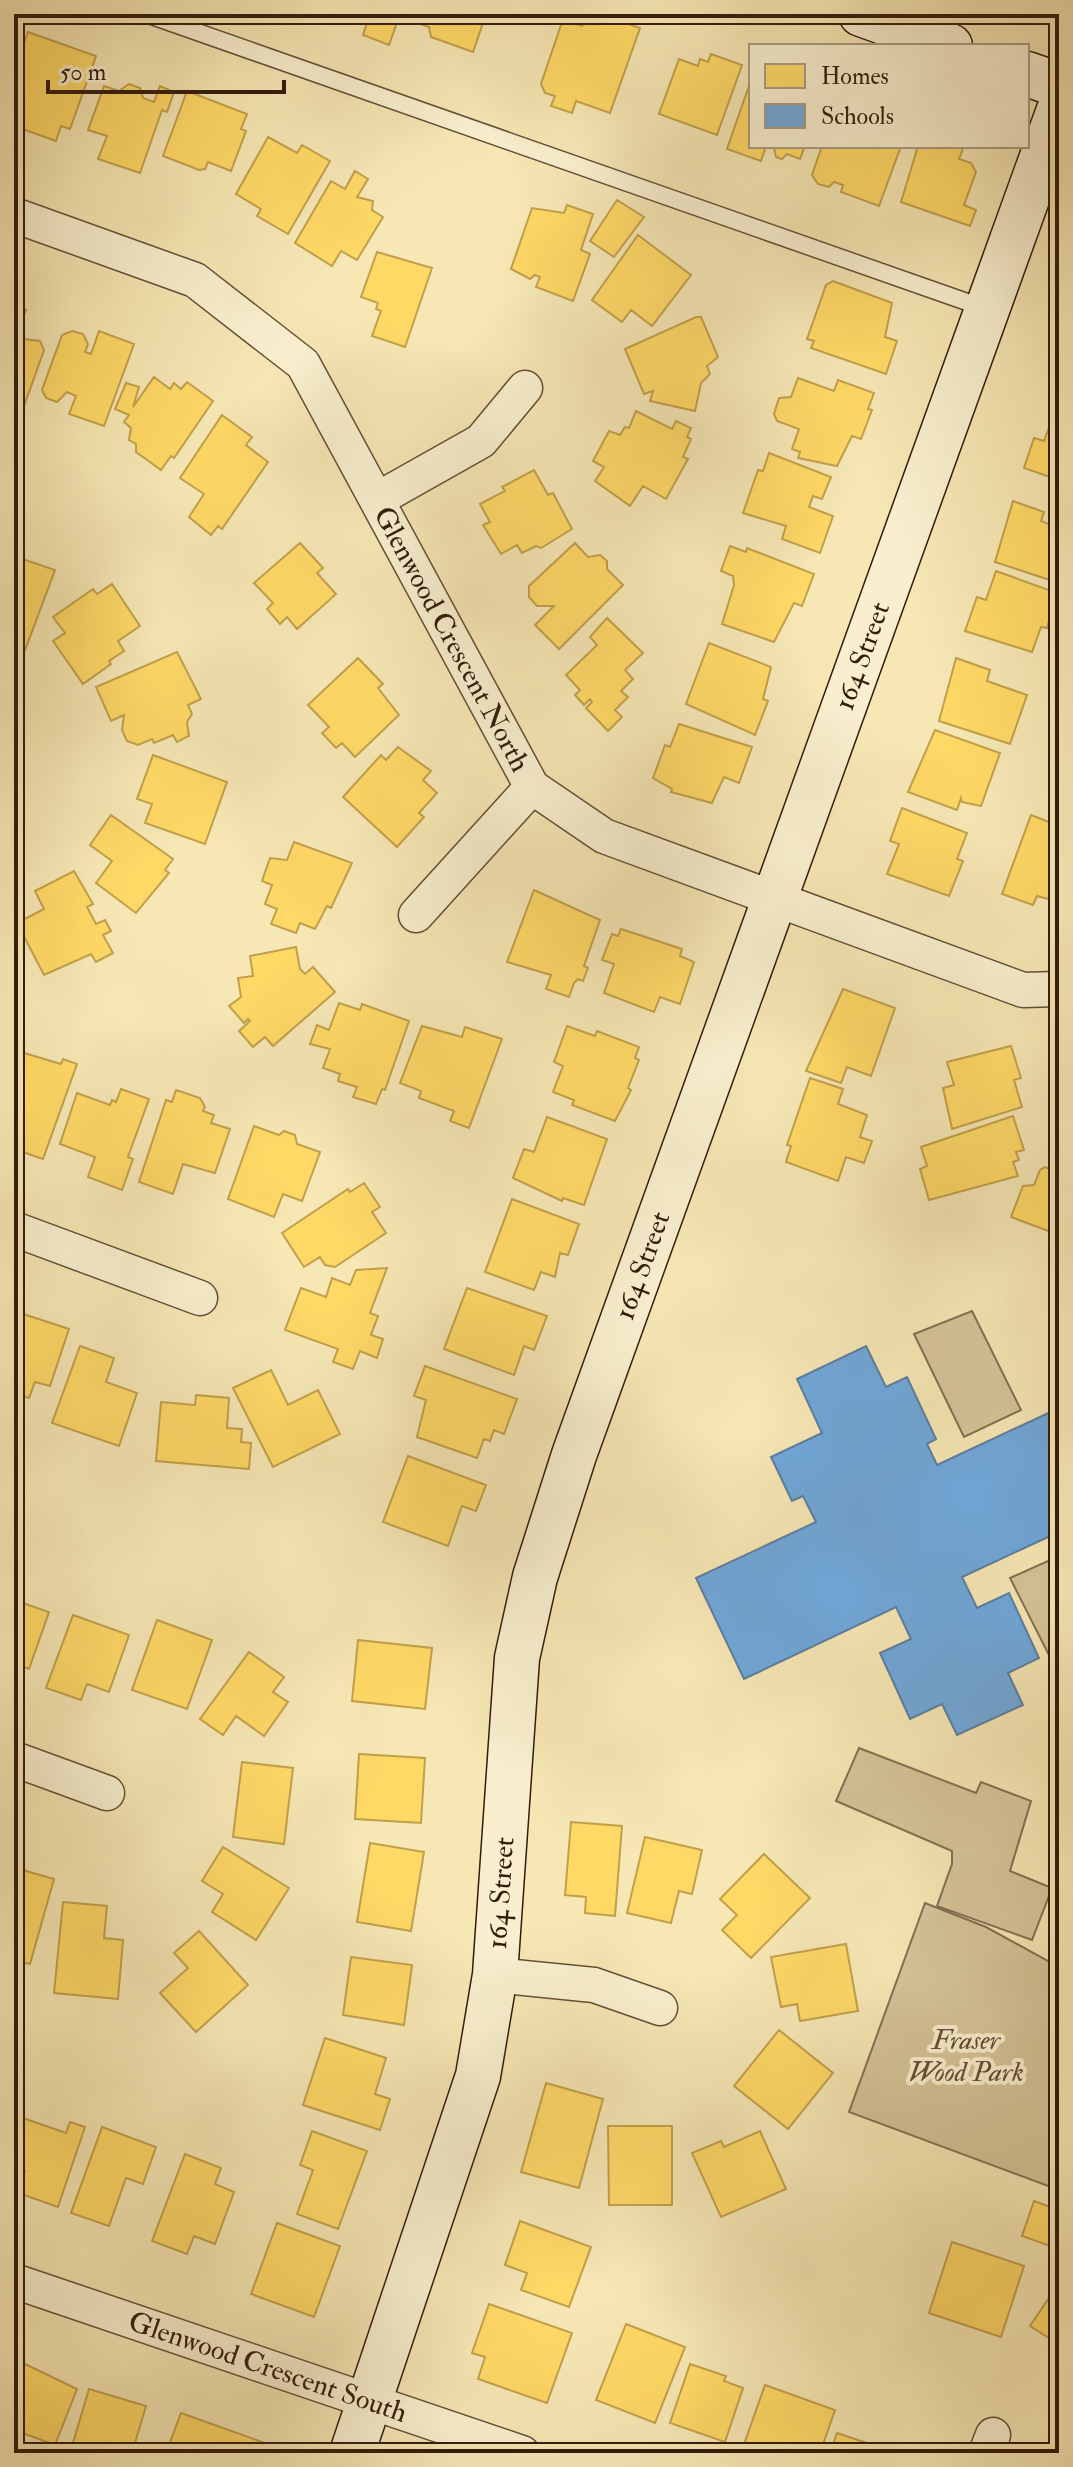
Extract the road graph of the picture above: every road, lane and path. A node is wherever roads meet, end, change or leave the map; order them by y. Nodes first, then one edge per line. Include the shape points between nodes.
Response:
1 (146, 14) edge
2 (861, 14) edge
3 (944, 44) edge
4 (1029, 75) edge
5 (1059, 85) edge
6 (1059, 110) edge
7 (14, 215) edge
8 (988, 310) junction
9 (525, 388) dead end
10 (378, 499) junction
11 (532, 787) junction
12 (775, 899) junction
13 (416, 915) dead end
14 (1059, 989) edge
15 (14, 1229) edge
16 (200, 1298) dead end
17 (14, 1759) edge
18 (107, 1793) dead end
19 (495, 1975) junction
20 (660, 2008) dead end
21 (14, 2281) edge
22 (371, 2399) junction
23 (352, 2453) edge
24 (522, 2453) edge

1 - 8 lane
2 - 3 street
4 - 5 street
6 - 8 street, 164 Street
7 - 10 street, Glenwood Crescent North via 195,280 303,364
8 - 12 street, 164 Street
9 - 10 street via 481,441
10 - 11 street, Glenwood Crescent North
11 - 12 street, Glenwood Crescent North via 604,836
11 - 13 street
12 - 14 street, Glenwood Crescent North via 1023,990
12 - 19 street, 164 Street via 535,1577 512,1697
15 - 16 street
17 - 18 street
19 - 20 street via 594,1985
19 - 22 street, 164 Street via 478,2076
21 - 22 street, Glenwood Crescent South
22 - 23 street, 164 Street
22 - 24 street, Glenwood Crescent South

